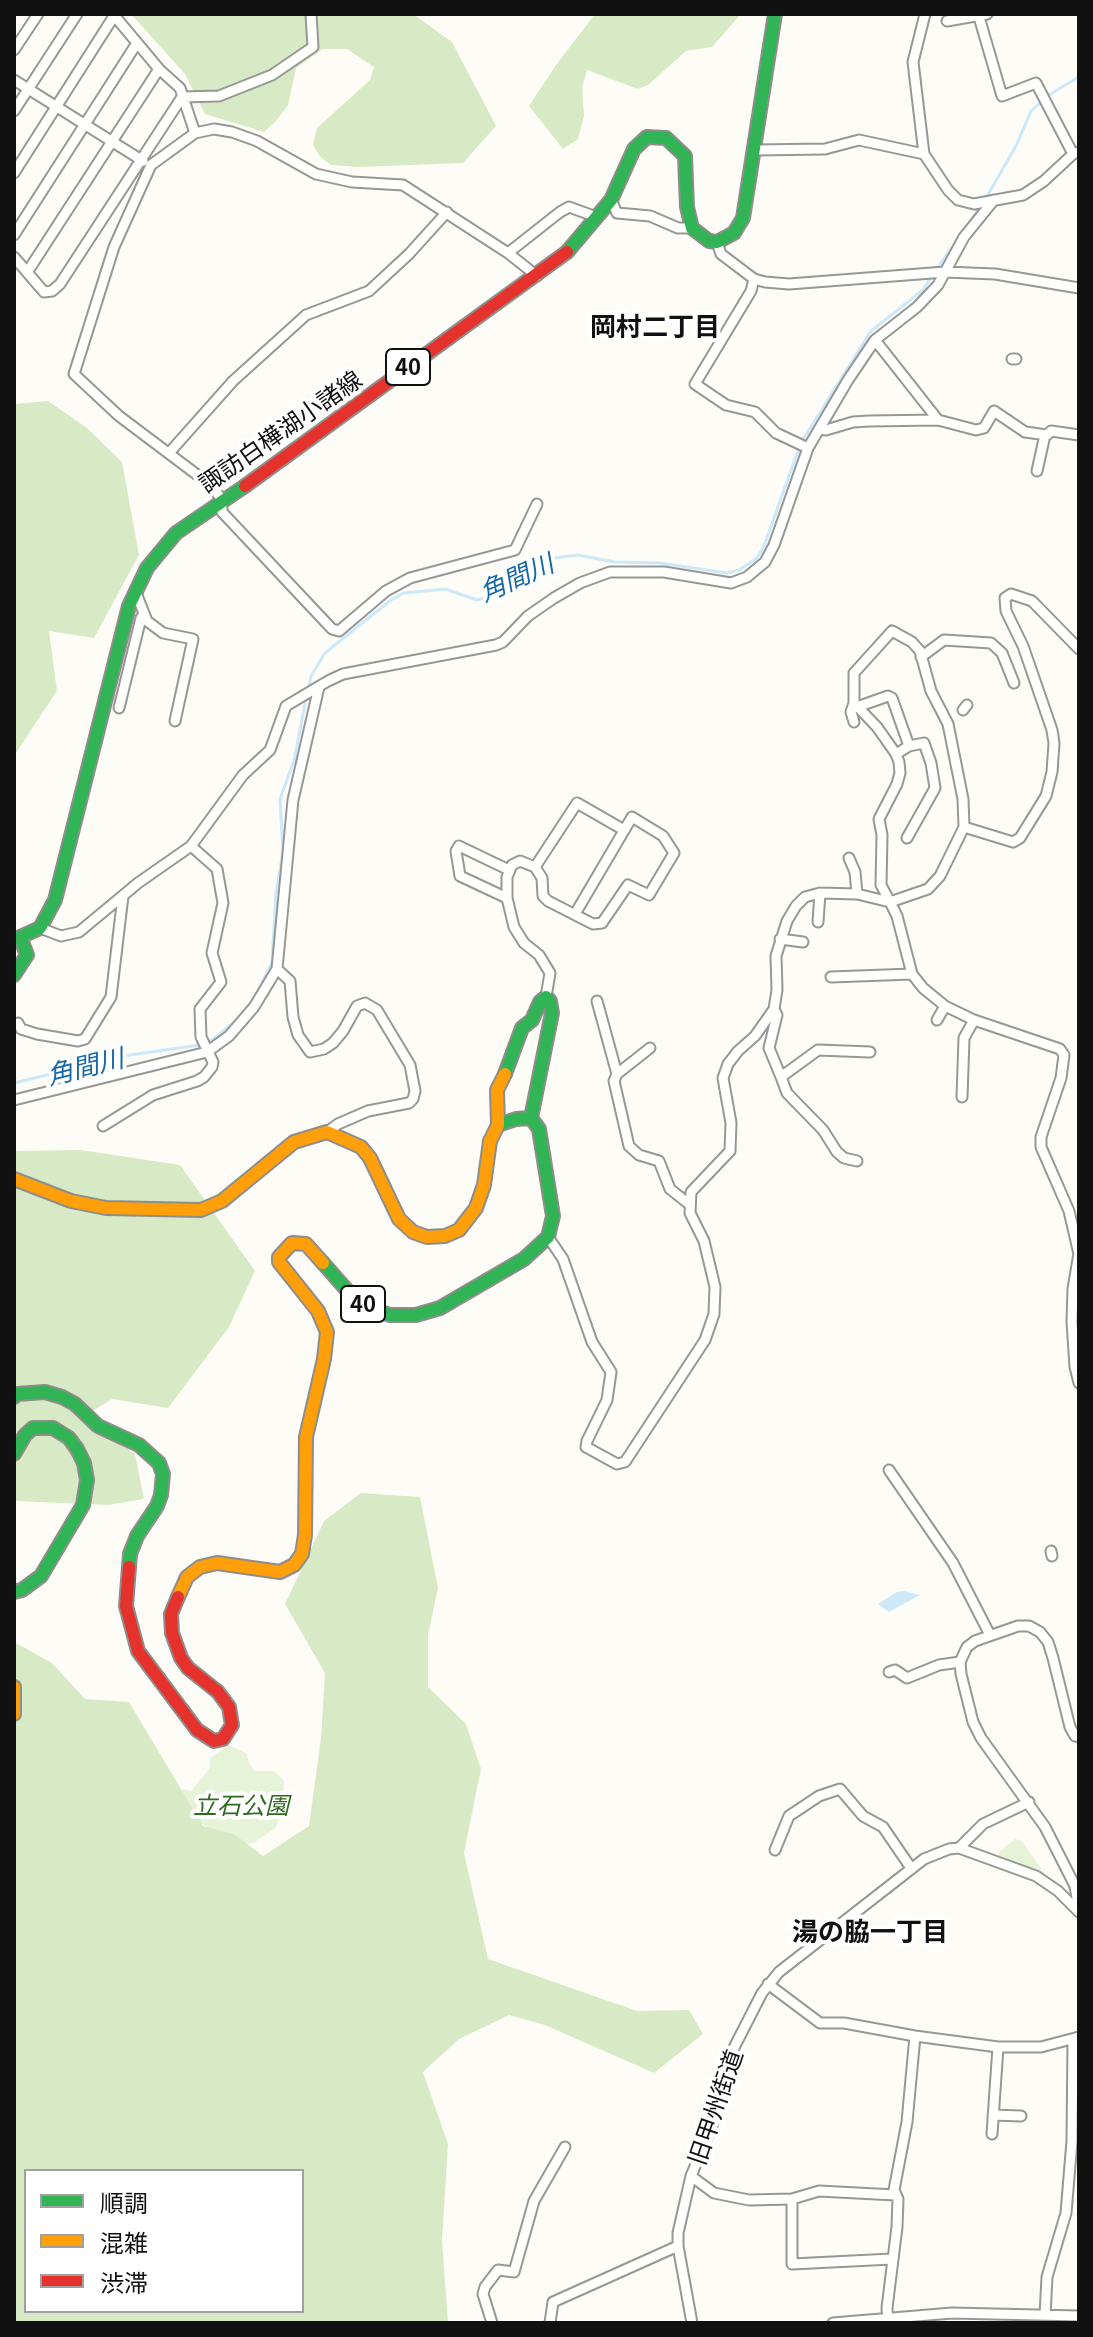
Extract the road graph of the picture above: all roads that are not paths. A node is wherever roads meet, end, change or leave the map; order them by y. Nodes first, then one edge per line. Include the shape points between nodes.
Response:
1 (38, 14) edge
2 (77, 14) edge
3 (311, 14) edge
4 (775, 14) edge
5 (925, 14) edge
6 (114, 15) edge
7 (983, 15) edge
8 (947, 21) dead end
9 (137, 43) junction
10 (14, 50) edge
11 (159, 69) junction
12 (14, 80) edge
13 (29, 89) junction
14 (182, 97) junction
15 (57, 107) junction
16 (14, 111) edge
17 (85, 124) junction
18 (195, 133) junction
19 (112, 142) junction
20 (755, 150) junction
21 (1076, 153) edge
22 (924, 154) junction
23 (140, 159) junction
24 (151, 165) junction
25 (14, 173) edge
26 (611, 200) junction
27 (993, 200) junction
28 (447, 212) junction
29 (591, 215) dead end
30 (692, 228) junction
31 (14, 235) edge
32 (717, 242) junction
33 (508, 253) junction
34 (14, 257) edge
35 (28, 271) junction
36 (942, 274) junction
37 (537, 276) junction
38 (754, 279) junction
39 (1079, 288) edge
40 (875, 340) junction
41 (938, 420) junction
42 (819, 429) junction
43 (1045, 435) junction
44 (1079, 435) edge
45 (802, 445) junction
46 (169, 453) junction
47 (1037, 471) dead end
48 (222, 499) junction
49 (537, 504) dead end
50 (135, 592) junction
51 (144, 614) junction
52 (1079, 649) edge
53 (921, 657) junction
54 (1014, 683) dead end
55 (316, 689) junction
56 (855, 705) junction
57 (119, 708) dead end
58 (175, 721) dead end
59 (854, 722) dead end
60 (909, 746) junction
61 (896, 754) junction
62 (964, 827) junction
63 (624, 830) junction
64 (907, 838) dead end
65 (191, 846) junction
66 (849, 858) dead end
67 (535, 867) junction
68 (509, 870) junction
69 (942, 888) dead end
70 (928, 889) junction
71 (820, 893) junction
72 (857, 894) junction
73 (123, 896) junction
74 (507, 898) junction
75 (890, 902) junction
76 (575, 914) junction
77 (818, 922) dead end
78 (40, 928) junction
79 (16, 936) edge
80 (780, 939) junction
81 (803, 942) dead end
82 (277, 969) junction
83 (912, 974) junction
84 (14, 975) edge
85 (831, 977) dead end
86 (546, 997) junction
87 (597, 1001) dead end
88 (945, 1006) junction
89 (774, 1009) junction
90 (937, 1020) dead end
91 (974, 1020) junction
92 (18, 1023) dead end
93 (650, 1048) dead end
94 (207, 1052) junction
95 (870, 1052) dead end
96 (617, 1074) junction
97 (781, 1077) junction
98 (962, 1097) dead end
99 (14, 1100) edge
100 (531, 1118) junction
101 (498, 1125) junction
102 (103, 1126) dead end
103 (327, 1132) junction
104 (857, 1161) dead end
105 (14, 1179) edge
106 (689, 1204) junction
107 (548, 1237) junction
108 (1079, 1253) edge
109 (1079, 1383) edge
110 (14, 1397) edge
111 (14, 1454) edge
112 (889, 1470) dead end
113 (14, 1592) edge
114 (990, 1635) junction
115 (960, 1662) junction
116 (889, 1672) dead end
117 (14, 1687) edge
118 (14, 1714) edge
119 (1079, 1737) edge
120 (1029, 1802) junction
121 (959, 1848) junction
122 (775, 1850) dead end
123 (911, 1868) junction
124 (1079, 1911) edge
125 (768, 1984) junction
126 (915, 2036) junction
127 (1079, 2037) edge
128 (998, 2047) junction
129 (993, 2115) junction
130 (1021, 2116) dead end
131 (992, 2134) dead end
132 (565, 2147) dead end
133 (691, 2176) junction
134 (895, 2195) junction
135 (792, 2199) junction
136 (678, 2246) junction
137 (892, 2259) junction
138 (1045, 2315) junction
139 (1079, 2316) edge
140 (972, 2318) edge
141 (888, 2321) edge
142 (492, 2323) edge
143 (550, 2323) edge
144 (692, 2323) edge
145 (833, 2323) edge

1 - 10 street
2 - 13 street
3 - 14 street via 313,47 272,75 219,96
4 - 20 main road
5 - 22 street via 913,62
6 - 9 street
6 - 15 street
7 - 8 street
7 - 21 street via 1002,96 1036,83
9 - 11 street
9 - 17 street
11 - 14 street via 180,88
11 - 19 street
12 - 13 street
13 - 15 street
13 - 16 street
14 - 18 street
14 - 23 street
15 - 17 street
15 - 25 street
17 - 19 street
17 - 31 street
18 - 24 street
18 - 28 street via 232,132 316,174 403,185
19 - 23 street
19 - 35 street
20 - 22 street via 825,149 859,140
20 - 32 main road via 743,218 734,233
21 - 27 street via 1027,193
22 - 27 street via 958,200
23 - 24 street
23 - 35 street via 60,284 44,292
24 - 46 street via 114,247 74,374
26 - 30 street via 617,213
26 - 30 main road, 諏訪白樺湖小諸線 / 40 via 640,142 666,138 685,156
26 - 37 main road, 諏訪白樺湖小諸線 / 40 via 570,250
27 - 36 street
28 - 33 street
28 - 46 street via 369,291 306,315 233,381
29 - 33 street via 569,207
30 - 32 main road
32 - 38 street via 721,254
33 - 37 street
34 - 35 street
36 - 38 street via 789,284
36 - 39 street via 995,274
36 - 40 street via 917,307
37 - 48 main road, 諏訪白樺湖小諸線 / 40
38 - 45 street via 695,384 726,405 755,412 776,433
40 - 41 street
40 - 42 street
41 - 42 street via 853,422
41 - 43 street via 976,430 984,428 994,411 1025,432
42 - 45 street
43 - 44 street
43 - 47 street
45 - 55 street via 774,545 765,562 747,577 731,583 664,572 610,572 554,598 496,645 343,674
46 - 48 street
48 - 49 street via 222,512 312,610 339,631 410,578 515,550
48 - 50 main road, 諏訪白樺湖小諸線 / 40 via 176,533
50 - 51 street
50 - 78 main road, 諏訪白樺湖小諸線 / 40 via 55,900
51 - 57 street
51 - 58 street via 163,633 193,639
52 - 62 street via 1032,601 1011,594 1005,598 1052,730 1052,772 1046,796 1020,838 1013,842
53 - 54 street via 944,640 991,643 1002,653
53 - 56 street via 912,642 892,631 854,673
53 - 62 street via 951,734
55 - 65 street via 286,706 266,756 243,775
55 - 82 street via 293,800
56 - 59 street
56 - 60 street via 892,698
56 - 61 street
60 - 61 street
60 - 64 street via 926,746 935,788
61 - 75 street via 900,773 879,819 881,885
62 - 70 street
63 - 67 street via 577,803
63 - 76 street
63 - 76 street via 632,817 663,836 674,853 649,895 628,885 602,923
65 - 73 street
65 - 94 street via 217,869 223,903 212,953 221,982 200,1009
66 - 72 street
67 - 68 street via 520,861
67 - 76 street via 543,896
68 - 74 street
68 - 74 street via 459,846 456,851 460,876
69 - 70 street
70 - 75 street
71 - 72 street
71 - 77 street
71 - 80 street via 796,906
72 - 75 street
73 - 78 street via 79,932 61,936
73 - 92 street via 111,997 85,1039 37,1034
74 - 86 street via 517,933 550,973
75 - 83 street
78 - 79 main road
79 - 84 main road via 27,955
80 - 81 street
80 - 89 street
82 - 94 street via 235,1030
82 - 103 street via 290,981 298,1035 310,1052 333,1043 357,1006 365,1003 377,1010 410,1065 415,1091 409,1103 368,1111
83 - 85 street
83 - 88 street
86 - 100 main road via 552,1013
86 - 101 main road via 522,1028 497,1090
87 - 96 street
88 - 90 street
88 - 91 street
89 - 97 street via 777,1020 769,1048
89 - 106 street via 728,1064 723,1078 730,1151 691,1192
91 - 98 street via 964,1038
91 - 108 street via 1060,1049 1064,1055 1041,1147 1069,1211
93 - 96 street
94 - 99 street
94 - 102 street via 213,1062 204,1077 153,1095
95 - 97 street via 818,1050
96 - 106 street via 614,1081 629,1146 659,1161 673,1194
97 - 104 street via 787,1093 837,1152
100 - 101 main road
100 - 107 main road via 539,1129 550,1187 553,1216
101 - 103 main road via 476,1208 459,1230 427,1237 399,1219 361,1147
103 - 105 main road via 294,1142 222,1201 201,1210 106,1208
106 - 107 street via 714,1276 714,1314 692,1364 625,1462 617,1464 586,1447 607,1400 611,1372 592,1342 563,1259
107 - 110 main road, 40 via 513,1268 440,1308 416,1315 390,1315 367,1307 306,1244 285,1247 279,1262 318,1311 327,1332 306,1437 302,1554 280,1572 217,1563 200,1567 187,1577 171,1614 181,1658 229,1707 232,1725 217,1741 188,1718 138,1651 129,1625 130,1554 161,1495 159,1463 62,1397 45,1392
108 - 109 street via 1072,1322
111 - 113 main road via 33,1428 53,1428 77,1449 87,1480 83,1505 41,1576
112 - 114 street via 953,1563
114 - 115 street via 967,1647
114 - 119 street via 1018,1626 1040,1632 1048,1642 1070,1727
115 - 116 street via 907,1678
115 - 120 street via 968,1709 981,1738
117 - 118 main road
120 - 121 street via 983,1824
120 - 124 street via 1075,1886
121 - 123 street, 旧甲州街道 via 935,1853
121 - 124 street via 1036,1876
122 - 123 street via 789,1816 840,1789 863,1816 883,1827
123 - 125 street, 旧甲州街道
125 - 126 street via 820,2023
125 - 133 street, 旧甲州街道 via 721,2073 712,2126
126 - 128 street
126 - 134 street
127 - 128 street via 1041,2047
127 - 138 street via 1073,2042 1066,2213 1047,2277
128 - 129 street
129 - 130 street
129 - 131 street
132 - 142 street via 534,2201 514,2272 498,2270 485,2287
133 - 135 street via 727,2197
133 - 136 street, 旧甲州街道
134 - 135 street via 819,2191
134 - 137 street
135 - 137 street via 792,2264
136 - 143 street via 553,2302
136 - 144 street, 旧甲州街道
137 - 141 street
138 - 139 street
138 - 140 street
140 - 141 street
141 - 145 street

